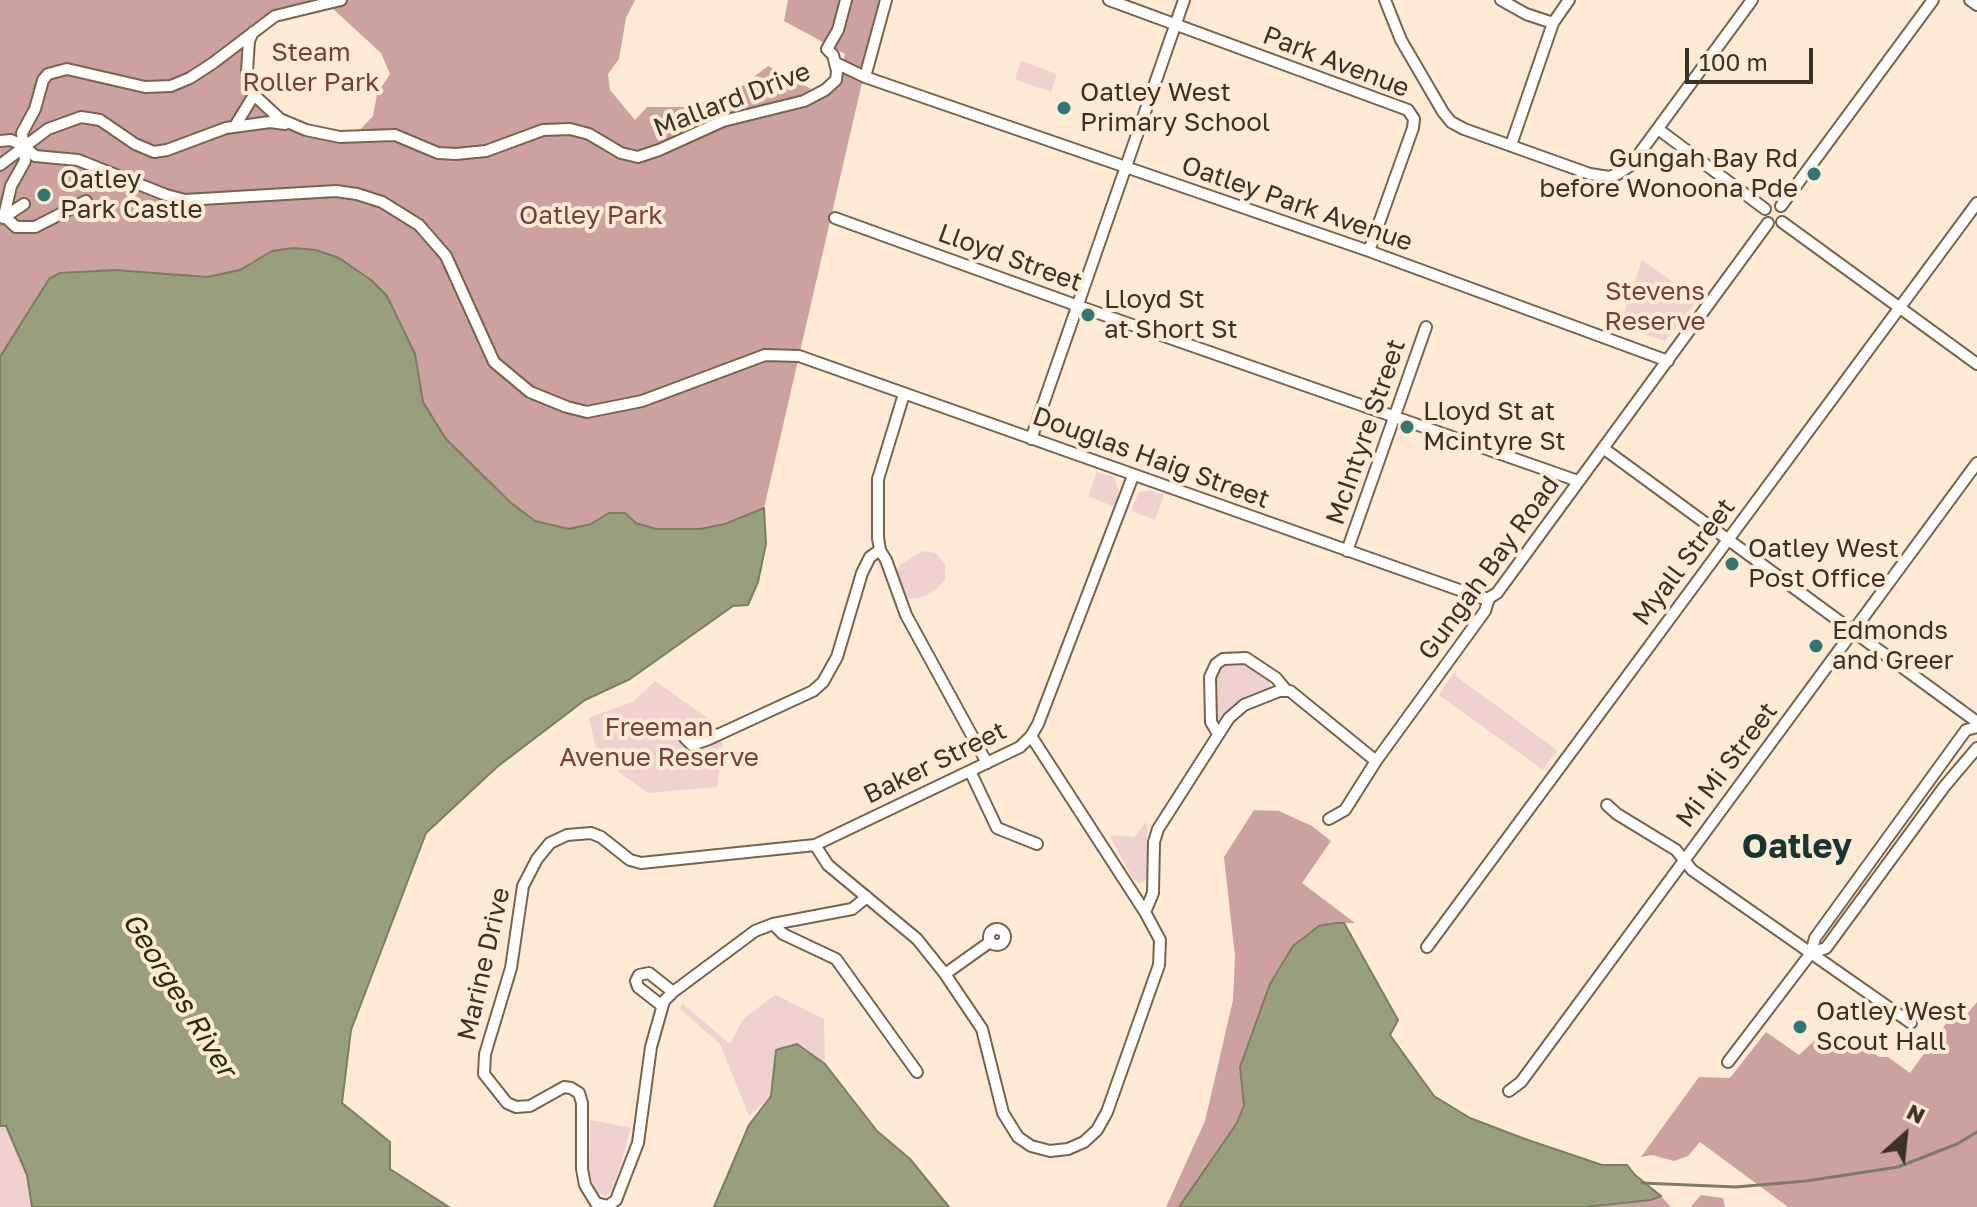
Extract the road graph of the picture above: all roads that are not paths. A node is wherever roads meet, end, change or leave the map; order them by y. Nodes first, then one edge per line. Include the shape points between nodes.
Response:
1 (341, 0) edge
2 (846, 0) edge
3 (886, 0) edge
4 (1109, 0) edge
5 (1184, 0) edge
6 (1385, 0) edge
7 (1501, 0) edge
8 (1569, 0) edge
9 (1752, 0) edge
10 (1933, 0) edge
11 (1970, 0) edge
12 (1977, 5) edge
13 (1553, 23) junction
14 (1174, 26) junction
15 (253, 32) junction
16 (836, 63) junction
17 (865, 77) junction
18 (836, 79) junction
19 (254, 95) junction
20 (291, 125) junction
21 (235, 126) junction
22 (1658, 129) junction
23 (0, 141) edge
24 (1511, 145) junction
25 (24, 146) junction
26 (0, 165) edge
27 (1125, 168) junction
28 (86, 201) dead end
29 (1977, 203) edge
30 (24, 204) dead end
31 (1781, 206) junction
32 (1765, 209) junction
33 (835, 218) dead end
34 (2, 219) edge
35 (1782, 222) junction
36 (1768, 223) junction
37 (1369, 251) junction
38 (1075, 305) junction
39 (1900, 308) junction
40 (1426, 327) dead end
41 (1668, 361) junction
42 (1977, 364) edge
43 (904, 394) junction
44 (1395, 416) junction
45 (1031, 439) junction
46 (1603, 448) junction
47 (1977, 463) edge
48 (1133, 476) junction
49 (1578, 481) junction
50 (1728, 540) junction
51 (880, 550) junction
52 (1347, 551) junction
53 (1489, 598) junction
54 (1854, 632) junction
55 (1286, 690) junction
56 (1977, 725) edge
57 (1218, 734) junction
58 (717, 735) dead end
59 (1031, 736) junction
60 (1977, 748) edge
61 (1376, 761) junction
62 (987, 763) junction
63 (970, 771) junction
64 (1932, 778) junction
65 (1944, 787) junction
66 (1607, 805) dead end
67 (1329, 819) dead end
68 (1037, 844) dead end
69 (815, 845) junction
70 (1883, 845) junction
71 (1895, 855) junction
72 (630, 860) joint
73 (1684, 860) junction
74 (1852, 887) junction
75 (1864, 896) junction
76 (867, 897) junction
77 (1145, 912) junction
78 (773, 924) junction
79 (990, 942) dead end
80 (1427, 947) dead end
81 (1811, 953) junction
82 (945, 974) junction
83 (673, 992) junction
84 (661, 1005) junction
85 (1911, 1023) dead end
86 (1728, 1062) dead end
87 (917, 1072) dead end
88 (1509, 1091) dead end

1 - 15 street via 275,16
2 - 16 street, Mallard Drive via 827,49
3 - 17 street
4 - 14 street, Park Avenue
5 - 14 street
6 - 24 street via 1401,40 1446,116 1459,127
7 - 13 street
8 - 13 street
9 - 22 street
10 - 31 street
11 - 12 street
13 - 24 street
14 - 27 street
14 - 37 street, Park Avenue via 1411,114 1413,128
15 - 19 street via 247,71
15 - 25 street via 171,86 145,87 67,69 52,72 43,80 24,127
16 - 17 street, Mallard Drive
16 - 18 street, Mallard Drive
17 - 18 street, Mallard Drive
17 - 27 street, Oatley Park Avenue
18 - 20 street, Mallard Drive via 818,95 723,121 643,156 621,153 570,129 543,130 486,151 456,154 438,153 395,135 340,137
19 - 20 street
19 - 21 street
20 - 21 street
21 - 25 street via 154,152 100,120 81,117 48,129
22 - 24 street via 1631,165 1614,176 1598,176
22 - 32 street
23 - 25 street
25 - 26 street
25 - 34 street via 25,161
25 - 43 street, Douglas Haig Street via 35,156 78,160 185,200 336,191 382,202 419,225 446,256 494,362 530,392 567,407 587,412 642,401 765,355 799,356
27 - 37 street, Oatley Park Avenue
27 - 38 street
28 - 34 street via 35,227 16,227
29 - 39 street, Myall Street
30 - 34 street
31 - 32 street
31 - 35 street
32 - 36 street
33 - 38 street, Lloyd Street
35 - 36 street
35 - 39 street
36 - 41 street, Gungah Bay Road
37 - 41 street, Oatley Park Avenue
38 - 44 street, Lloyd Street
38 - 45 street
39 - 42 street
39 - 50 street, Myall Street
40 - 44 street, McIntyre Street
41 - 46 street, Gungah Bay Road
43 - 45 street, Douglas Haig Street
43 - 51 street via 878,479
44 - 49 street, Lloyd Street
44 - 52 street, McIntyre Street
45 - 48 street, Douglas Haig Street
46 - 49 street, Gungah Bay Road
46 - 50 street
47 - 54 street, Mi Mi Street
48 - 52 street, Douglas Haig Street
48 - 59 street, Baker Street
49 - 53 street, Gungah Bay Road
50 - 54 street
50 - 80 street, Myall Street
51 - 58 street via 862,573 837,657 823,682
51 - 62 street via 906,615
52 - 53 street, Douglas Haig Street
53 - 61 street, Gungah Bay Road via 1485,611
54 - 56 street
54 - 73 street, Mi Mi Street
55 - 57 street via 1239,708
55 - 57 street via 1246,658 1223,659 1210,677 1211,722
55 - 61 street
56 - 64 street via 1966,730
57 - 77 street via 1158,829 1153,893
59 - 62 street, Baker Street
59 - 77 street
60 - 65 street
61 - 67 street, Gungah Bay Road via 1345,810
62 - 63 street, Baker Street
63 - 68 street via 997,828
63 - 69 street, Baker Street
64 - 65 street
64 - 70 street
65 - 71 street
66 - 73 street
69 - 72 street, Baker Street
69 - 76 street via 828,865
70 - 71 street
70 - 74 street
71 - 75 street
72 - 84 street, Marine Drive via 601,837 583,832 558,838 537,859 520,898 511,968 484,1062 487,1081 513,1106 530,1106 564,1087 579,1093 583,1177 593,1200 603,1207 616,1200 638,1143
73 - 81 street
73 - 88 street, Mi Mi Street via 1521,1082
74 - 75 street
74 - 81 street via 1815,938
75 - 81 street via 1826,948
76 - 78 street via 852,909
76 - 82 street via 920,943
77 - 82 street via 1160,940 1159,965 1107,1112 1091,1137 1068,1149 1031,1146 1011,1129 982,1029
78 - 83 street via 755,931
78 - 87 street via 836,959
79 - 82 street
81 - 85 street
81 - 86 street
83 - 84 street
83 - 84 street via 649,973 639,975 638,987

